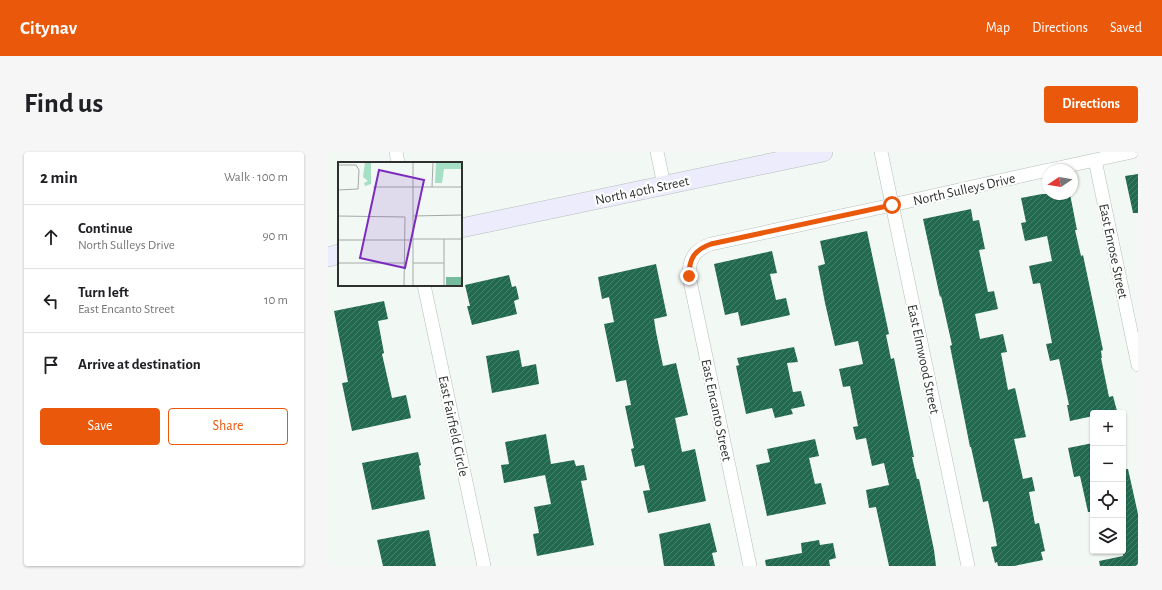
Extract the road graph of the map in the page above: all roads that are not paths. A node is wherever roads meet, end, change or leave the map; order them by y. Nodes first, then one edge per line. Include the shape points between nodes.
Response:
1 (396, 152) edge
2 (657, 152) edge
3 (823, 152) edge
4 (881, 152) edge
5 (1132, 152) edge
6 (1095, 160) junction
7 (398, 162) edge
8 (1077, 164) edge
9 (1042, 172) edge
10 (664, 185) junction
11 (892, 205) junction
12 (462, 228) edge
13 (338, 254) edge
14 (694, 254) joint
15 (328, 257) edge
16 (424, 286) edge
17 (1138, 365) edge
18 (484, 566) edge
19 (750, 566) edge
20 (968, 566) edge

1 - 7 street
2 - 10 street
3 - 10 street, North 40th Street
4 - 11 street, East Elmwood Street
5 - 6 street, North Sulleys Drive
6 - 8 street, North Sulleys Drive
6 - 17 street, East Enrose Street
9 - 11 street, North Sulleys Drive
10 - 12 street, North 40th Street
11 - 14 street, North Sulleys Drive via 711,244
11 - 20 street, East Elmwood Street
13 - 15 street
14 - 19 street, East Encanto Street via 689,276
16 - 18 street, East Fairfield Circle

